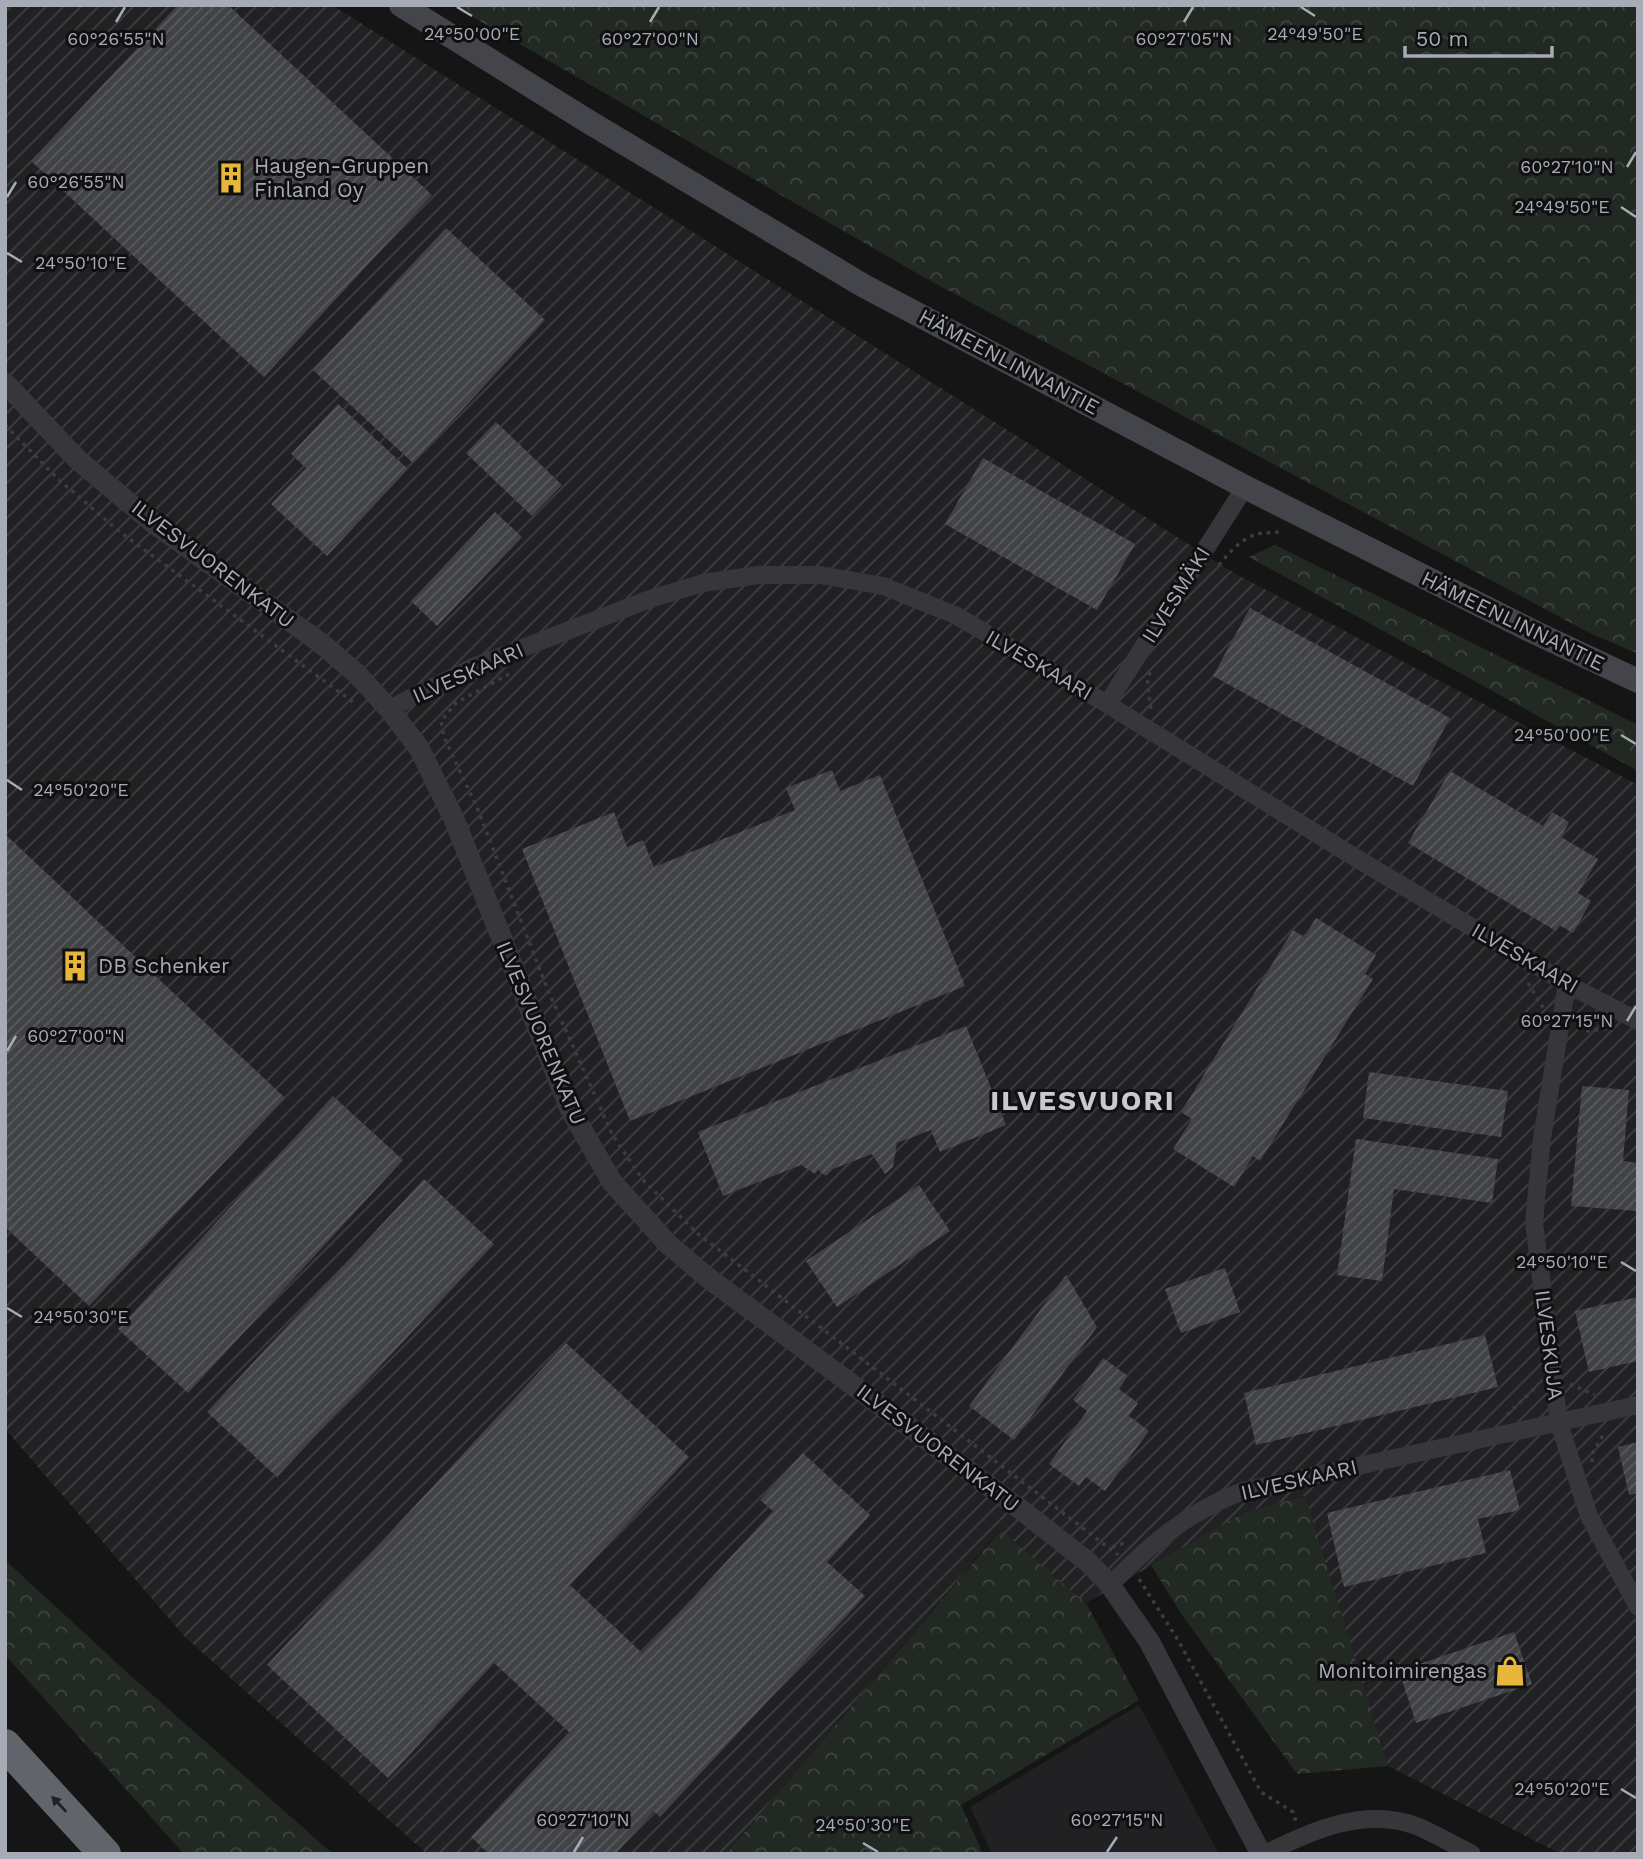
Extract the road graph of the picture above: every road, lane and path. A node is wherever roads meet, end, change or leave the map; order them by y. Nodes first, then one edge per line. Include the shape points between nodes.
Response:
1 (401, 5) edge
2 (5, 383) edge
3 (5, 425) edge
4 (1245, 487) junction
5 (1294, 512) junction
6 (1214, 570) dead end
7 (1151, 670) dead end
8 (511, 673) dead end
9 (1638, 681) edge
10 (1107, 704) junction
11 (356, 705) dead end
12 (389, 709) junction
13 (1143, 727) junction
14 (1518, 978) dead end
15 (1567, 984) junction
16 (1542, 1008) junction
17 (1562, 1018) junction
18 (1541, 1021) dead end
19 (1638, 1021) edge
20 (1616, 1027) dead end
21 (1534, 1378) dead end
22 (1553, 1386) junction
23 (1534, 1389) junction
24 (1604, 1392) dead end
25 (1593, 1395) junction
26 (1638, 1405) edge
27 (1598, 1414) junction
28 (1496, 1418) dead end
29 (1559, 1423) junction
30 (1592, 1464) dead end
31 (1130, 1542) dead end
32 (1111, 1547) junction
33 (1129, 1565) junction
34 (1110, 1585) junction
35 (1638, 1607) edge
36 (5, 1745) edge
37 (1300, 1836) junction
38 (105, 1854) edge
39 (1263, 1854) edge
40 (1472, 1854) edge

1 - 4 main road, HÄMEENLINNANTIE via 864,286
2 - 12 street, ILVESVUORENKATU via 78,460 152,522 321,645 357,674
3 - 11 path via 120,533
4 - 5 main road, HÄMEENLINNANTIE
4 - 10 street, ILVESMÄKI
5 - 6 path via 1283,531 1255,534
5 - 9 main road, HÄMEENLINNANTIE
7 - 13 path via 1147,684 1152,713
8 - 32 path via 456,703 441,720 444,737 612,1134 642,1180 697,1233
10 - 12 street, ILVESKAARI via 955,615 883,586 820,575 758,575 704,583 650,599 473,667
10 - 13 street, ILVESKAARI
12 - 34 street, ILVESVUORENKATU via 419,748 454,819 570,1109 612,1182 668,1244 707,1277 1024,1512
13 - 15 street, ILVESKAARI
14 - 16 path via 1530,985
15 - 17 street, ILVESKUJA
15 - 19 street, ILVESKAARI
16 - 17 path
16 - 18 path
17 - 20 path via 1588,1031
17 - 22 street, ILVESKUJA via 1534,1222
21 - 23 path
22 - 23 path
22 - 25 path via 1574,1384
22 - 29 street, ILVESKUJA
23 - 28 path via 1506,1415
24 - 25 path
25 - 27 path
26 - 27 street, ILVESKAARI
27 - 29 street, ILVESKAARI
27 - 30 path via 1602,1435
29 - 33 street, ILVESKAARI via 1242,1491 1196,1511
29 - 35 street, ILVESKUJA via 1589,1516
31 - 32 path
32 - 33 path
33 - 34 street, ILVESKAARI
33 - 37 path via 1178,1640 1261,1792 1293,1812
34 - 39 street, ILVESVUORENKATU via 1149,1641
38 -> 36 highway
37 - 39 street
37 - 40 street via 1348,1821 1376,1818 1417,1826

